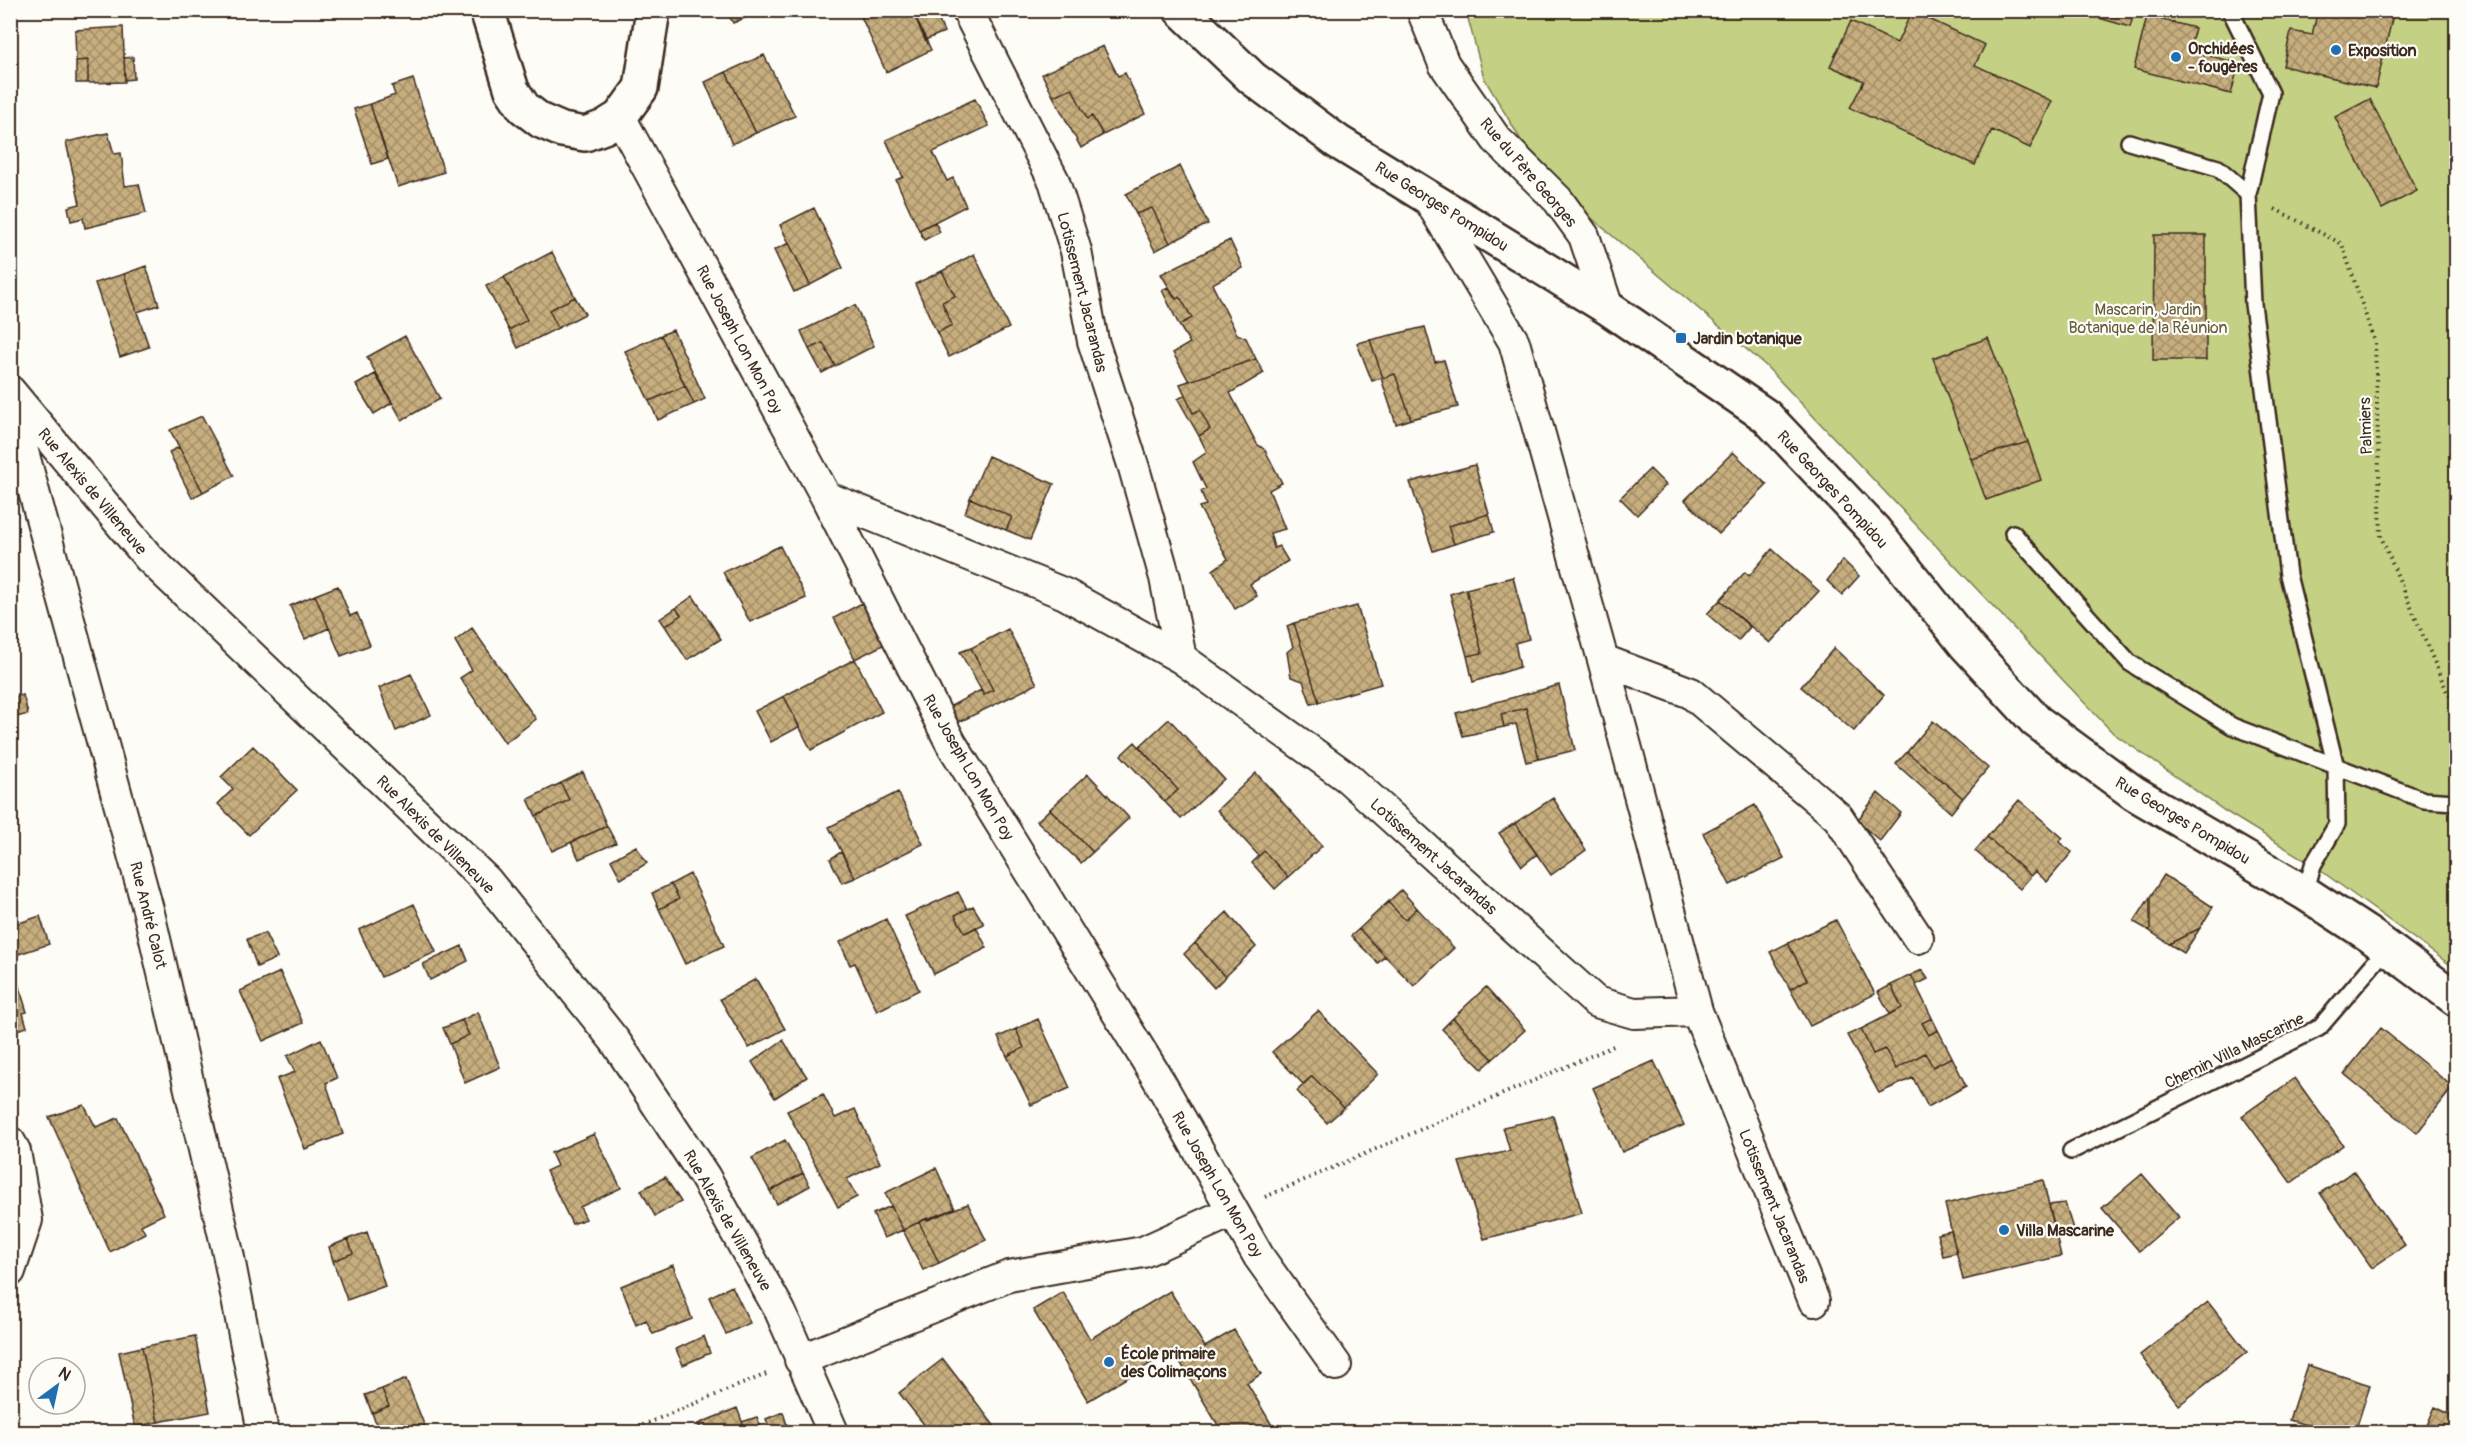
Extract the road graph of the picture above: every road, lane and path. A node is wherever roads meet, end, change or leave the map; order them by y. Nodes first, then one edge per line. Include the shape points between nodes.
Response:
1 (487, 10) edge
2 (653, 10) edge
3 (967, 10) edge
4 (1181, 10) edge
5 (1422, 10) edge
6 (2229, 10) edge
7 (620, 117) junction
8 (2129, 141) dead end
9 (2248, 194) junction
10 (1428, 198) junction
11 (1608, 308) junction
12 (10, 391) edge
13 (10, 404) edge
14 (826, 497) junction
15 (2013, 533) dead end
16 (1181, 658) junction
17 (1603, 660) junction
18 (2457, 701) edge
19 (2336, 767) junction
20 (2457, 802) edge
21 (2305, 893) junction
22 (1918, 938) dead end
23 (2387, 948) junction
24 (2457, 999) edge
25 (1697, 1011) junction
26 (1621, 1043) dead end
27 (10, 1142) edge
28 (2071, 1151) dead end
29 (1231, 1212) junction
30 (10, 1271) edge
31 (1814, 1301) dead end
32 (800, 1360) junction
33 (1336, 1365) dead end
34 (263, 1432) edge
35 (626, 1432) edge
36 (833, 1432) edge

1 - 7 main road via 512,90 524,108 562,130 585,134
2 - 7 main road via 640,88
3 - 16 street, Lotissement Jacarandas via 1054,181 1076,251 1093,341 1165,578
4 - 10 main road, Rue Georges Pompidou via 1252,78 1338,142
5 - 11 street, Rue du Père Georges via 1444,64 1496,139 1558,200 1584,236
6 - 9 lane via 2271,93
7 - 14 street, Rue Joseph Lon Mon Poy
8 - 9 lane via 2218,168
9 - 18 path, Palmiers via 2342,244 2375,343 2381,537 2448,694
9 - 19 lane via 2253,304 2288,575
10 - 11 main road, Rue Georges Pompidou
10 - 17 street, Lotissement Jacarandas via 1514,342
11 - 21 main road, Rue Georges Pompidou via 1766,416 1874,530 1965,644 2036,721 2134,794
12 - 32 street, Rue Alexis de Villeneuve via 149,558 488,881 615,1041 705,1177 780,1311
13 - 34 street, Rue André Calot via 149,913 228,1253
14 - 16 street, Lotissement Jacarandas via 1065,594
14 - 29 street, Rue Joseph Lon Mon Poy via 951,743 1158,1079
15 - 19 lane via 2130,663 2232,726
16 - 25 street, Lotissement Jacarandas via 1348,778 1596,1002 1634,1013
17 - 22 street via 1692,693 1838,817
17 - 25 street, Lotissement Jacarandas
19 - 20 lane via 2424,800
19 - 21 lane via 2337,824 2313,865
21 - 23 main road, Rue Georges Pompidou
23 - 24 main road, Rue Georges Pompidou
23 - 28 lane, Chemin Villa Mascarine via 2319,1028
25 - 31 street, Lotissement Jacarandas
26 - 29 path
27 - 30 street via 27,1220
29 - 32 street via 1143,1252 1009,1276
29 - 33 street, Rue Joseph Lon Mon Poy
32 - 35 path
32 - 36 street, Rue Alexis de Villeneuve

